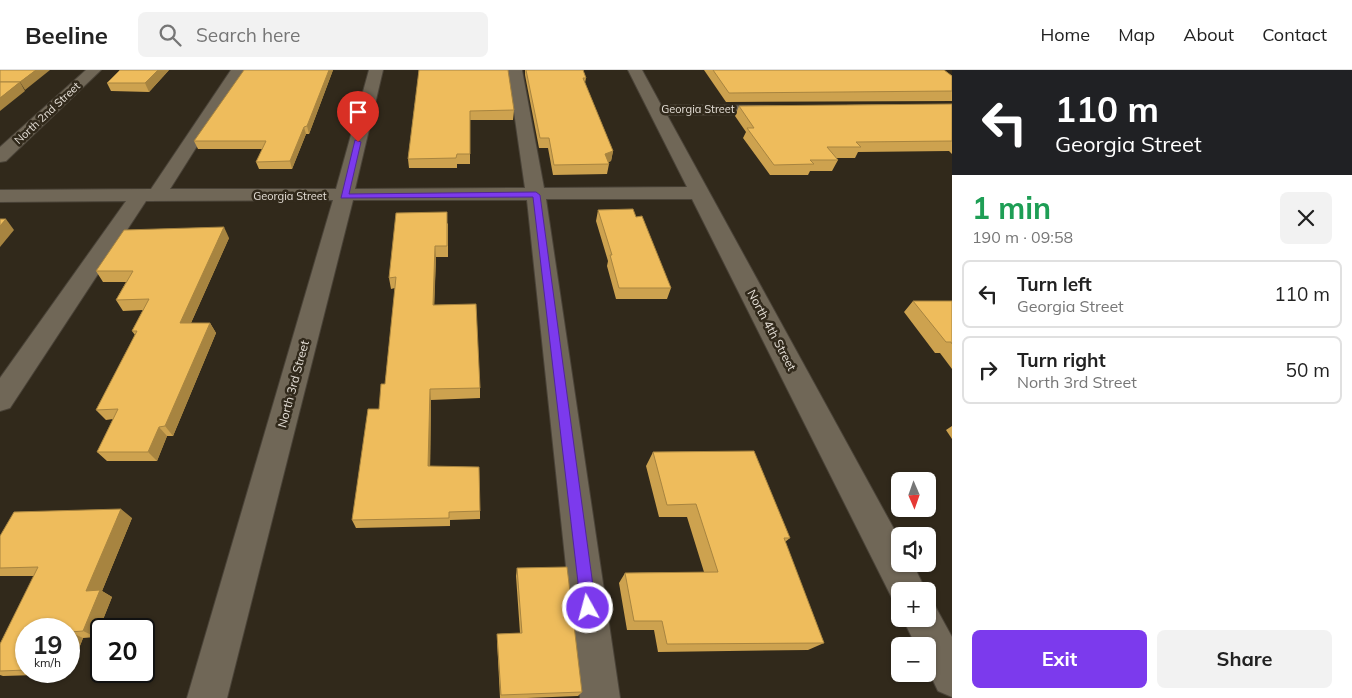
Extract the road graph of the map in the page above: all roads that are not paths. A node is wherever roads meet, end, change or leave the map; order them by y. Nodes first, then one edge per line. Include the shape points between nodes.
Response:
1 (94, 70) edge
2 (238, 70) edge
3 (376, 70) edge
4 (516, 70) edge
5 (635, 70) edge
6 (793, 108) edge
7 (654, 110) junction
8 (0, 157) edge
9 (700, 193) junction
10 (536, 195) junction
11 (0, 196) edge
12 (147, 196) junction
13 (344, 196) junction
14 (0, 400) edge
15 (903, 582) edge
16 (926, 627) edge
17 (952, 677) edge
18 (207, 698) edge
19 (600, 698) edge

1 - 8 street, North 2nd Street
2 - 12 street
3 - 13 street, North 3rd Street
4 - 10 street
5 - 7 street, North 4th Street
6 - 7 street, Georgia Street
7 - 9 street, North 4th Street
9 - 10 street, Georgia Street
9 - 15 street, North 4th Street
10 - 13 street, Georgia Street
10 - 19 street
11 - 12 street, Georgia Street
12 - 13 street, Georgia Street
12 - 14 street
13 - 18 street, North 3rd Street
16 - 17 street

